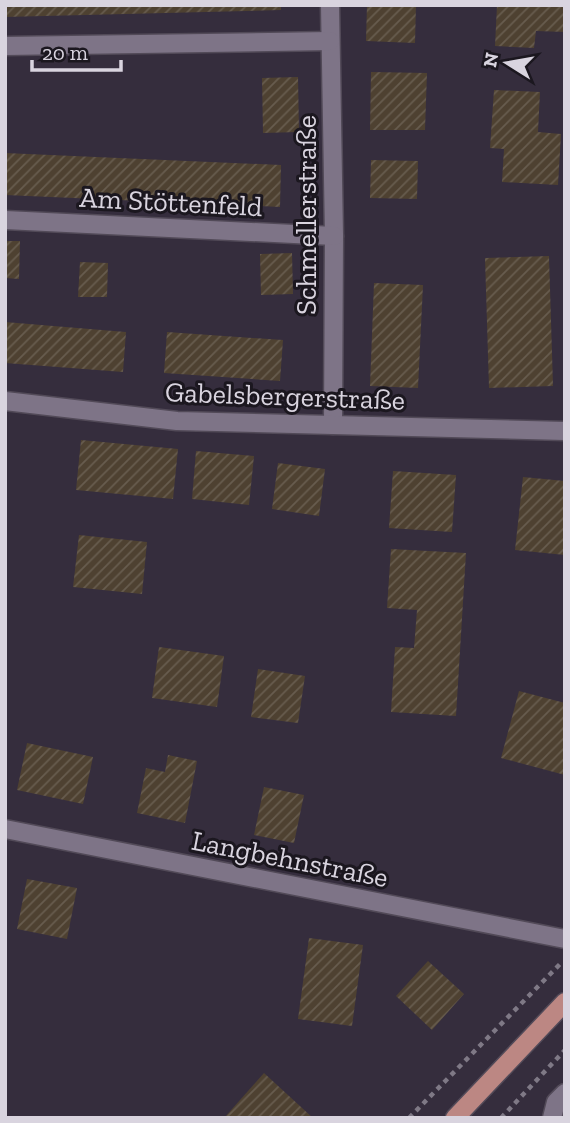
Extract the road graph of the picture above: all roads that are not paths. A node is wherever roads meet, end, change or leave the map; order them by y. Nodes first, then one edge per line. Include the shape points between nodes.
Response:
1 (330, 5) edge
2 (330, 41) junction
3 (5, 46) edge
4 (5, 220) edge
5 (334, 236) junction
6 (5, 401) edge
7 (333, 425) junction
8 (565, 431) edge
9 (5, 829) edge
10 (565, 939) edge
11 (565, 1002) edge
12 (565, 1093) edge
13 (455, 1118) edge
14 (552, 1118) edge

1 - 2 street, Schmellerstraße
2 - 3 street
2 - 5 street, Schmellerstraße
4 - 5 street, Am Stöttenfeld
5 - 7 street, Schmellerstraße
6 - 7 street, Gabelsbergerstraße via 177,421
7 - 8 street, Gabelsbergerstraße
9 - 10 street, Langbehnstraße
11 - 13 main road
12 - 14 street via 556,1102

